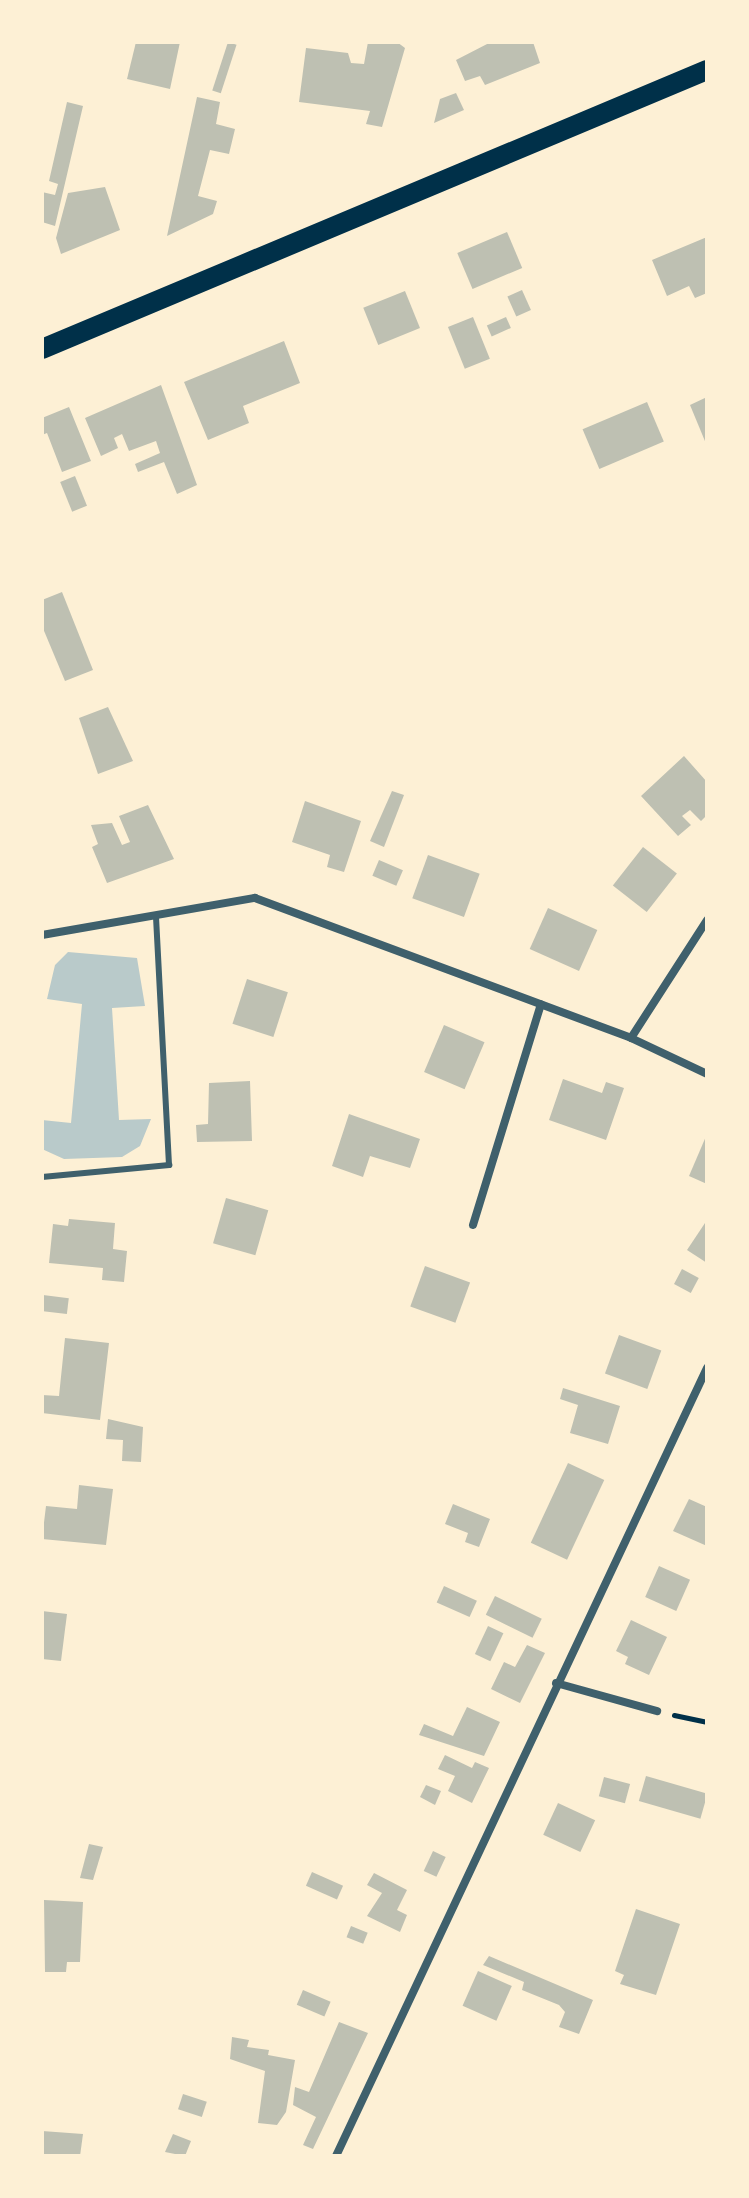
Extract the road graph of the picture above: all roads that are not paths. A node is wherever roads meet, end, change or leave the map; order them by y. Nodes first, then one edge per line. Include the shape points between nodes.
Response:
1 (707, 70) edge
2 (42, 349) edge
3 (156, 915) junction
4 (707, 920) edge
5 (42, 935) edge
6 (541, 1004) junction
7 (631, 1038) junction
8 (707, 1074) edge
9 (42, 1177) edge
10 (473, 1225) dead end
11 (707, 1368) edge
12 (556, 1683) junction
13 (657, 1711) road end
14 (336, 2156) edge

1 - 2 main road
3 - 5 street
3 - 6 street via 255,898
3 - 9 lane via 169,1165
4 - 7 street
6 - 7 street
6 - 10 street
7 - 8 street
11 - 12 street
12 - 13 street
12 - 14 street

